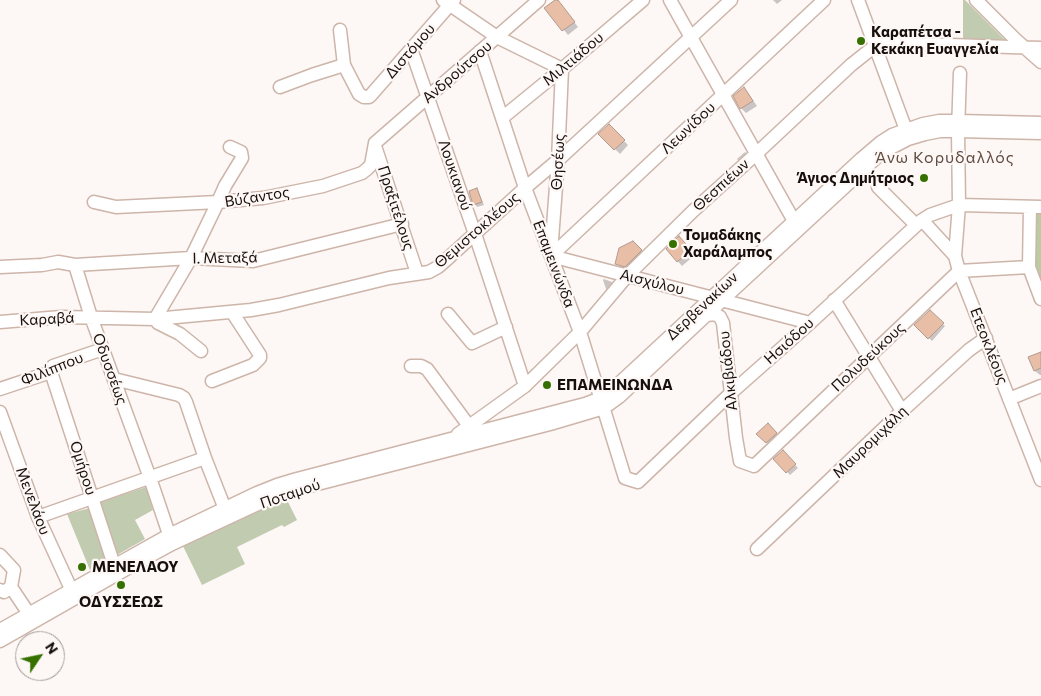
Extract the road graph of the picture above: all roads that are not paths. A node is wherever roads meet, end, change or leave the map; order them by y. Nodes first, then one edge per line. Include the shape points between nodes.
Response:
1 (539, 0) edge
2 (643, 0) edge
3 (670, 0) edge
4 (731, 0) edge
5 (824, 0) edge
6 (858, 0) edge
7 (976, 0) edge
8 (449, 2) edge
9 (340, 30) dead end
10 (497, 37) junction
11 (691, 38) junction
12 (875, 46) junction
13 (1026, 48) junction
14 (1041, 48) edge
15 (411, 49) junction
16 (480, 51) junction
17 (1041, 62) edge
18 (344, 65) junction
19 (562, 69) junction
20 (960, 74) dead end
21 (280, 87) dead end
22 (723, 95) junction
23 (428, 97) junction
24 (502, 118) junction
25 (1041, 123) edge
26 (958, 126) junction
27 (906, 130) junction
28 (1041, 133) edge
29 (374, 143) junction
30 (230, 147) dead end
31 (756, 154) junction
32 (558, 160) junction
33 (525, 188) junction
34 (878, 188) dead end
35 (94, 202) dead end
36 (218, 202) junction
37 (959, 205) junction
38 (1035, 207) edge
39 (794, 221) junction
40 (919, 223) junction
41 (402, 224) junction
42 (475, 234) junction
43 (551, 256) junction
44 (955, 256) junction
45 (191, 258) junction
46 (75, 265) junction
47 (0, 267) edge
48 (1029, 267) junction
49 (959, 271) junction
50 (418, 273) junction
51 (628, 275) junction
52 (717, 298) junction
53 (1041, 299) edge
54 (834, 300) junction
55 (232, 312) junction
56 (448, 314) dead end
57 (708, 315) junction
58 (91, 317) junction
59 (155, 319) junction
60 (0, 322) edge
61 (810, 322) junction
62 (506, 327) junction
63 (580, 332) junction
64 (986, 338) junction
65 (103, 349) junction
66 (201, 351) dead end
67 (868, 356) junction
68 (411, 366) dead end
69 (50, 372) junction
70 (114, 379) junction
71 (212, 381) dead end
72 (525, 386) junction
73 (1041, 386) edge
74 (0, 389) edge
75 (730, 393) junction
76 (1009, 399) junction
77 (602, 403) junction
78 (902, 411) junction
79 (0, 412) edge
80 (469, 426) junction
81 (736, 438) joint
82 (449, 439) junction
83 (205, 458) junction
84 (150, 478) junction
85 (625, 478) joint
86 (1041, 480) edge
87 (93, 498) junction
88 (225, 509) junction
89 (38, 517) junction
90 (171, 540) junction
91 (757, 549) dead end
92 (0, 556) edge
93 (114, 566) junction
94 (71, 589) junction
95 (4, 591) edge
96 (29, 614) junction
97 (0, 630) edge
98 (0, 641) edge

1 - 10 street, Ανδρούτσου
2 - 19 street, Μιλτιάδου
3 - 11 street
4 - 11 street, Θεμιστοκλέους
5 - 22 street, Λεωνίδου
6 - 12 street
7 - 13 street
8 - 10 street
8 - 15 street, Διστόμου
9 - 18 street
10 - 16 street, Ανδρούτσου
10 - 19 street
11 - 22 street
11 - 32 street, Θεμιστοκλέους
12 - 13 street via 890,43
12 - 27 street
12 - 31 street, Θεσπιέων via 851,64
13 - 14 street
13 - 17 street
15 - 18 street, Διστόμου via 371,96 364,97 359,93
15 - 23 street, Λουκιανού
16 - 23 street, Ανδρούτσου
16 - 24 street, Επαμεινώνδα
18 - 21 street
19 - 24 street, Μιλτιάδου
19 - 32 street, Θησέως
20 - 26 street
22 - 31 street
22 - 43 street, Λεωνίδου
23 - 29 street, Ανδρούτσου
23 - 42 street, Λουκιανού
24 - 33 street, Επαμεινώνδα
25 - 26 street, Δερβενακίων
26 - 27 street, Δερβενακίων via 931,123
26 - 28 street, Δερβενακίων
26 - 37 street
26 - 52 street, Δερβενακίων via 903,141 887,150
27 - 39 street, Δερβενακίων via 870,150
29 - 36 street, Βύζαντος via 370,164 362,173 323,186 263,198
29 - 41 street, Πραξιτέλους
30 - 36 street via 241,152 242,158
31 - 39 street
31 - 51 street, Θεσπιέων via 693,210
32 - 33 street, Θεμιστοκλέους
32 - 43 street, Θησέως
33 - 42 street, Θεμιστοκλέους
33 - 43 street, Επαμεινώνδα
34 - 40 street, Ετεοκλέους
35 - 36 street via 116,207
36 - 45 street, Βύζαντος
37 - 38 street
37 - 40 street, Ησιόδου via 930,215
37 - 44 street
38 - 48 street
39 - 52 street, Δερβενακίων
40 - 44 street, Ετεοκλέους
40 - 54 street, Ησιόδου
41 - 45 street, Ι. Μεταξά via 253,260
41 - 50 street, Πραξιτέλους
42 - 50 street, Θεμιστοκλέους via 438,267
42 - 62 street, Λουκιανού
43 - 51 street, Αισχύλου
43 - 63 street, Επαμεινώνδα
44 - 49 street, Ετεοκλέους
45 - 46 street, Ι. Μεταξά
45 - 59 street, Βύζαντος
46 - 47 street via 58,262
46 - 58 street, Οδυσσέως
48 - 49 street
48 - 53 street
49 - 64 street, Ετεοκλέους
49 - 67 street, Πολυδεύκους
50 - 55 street, Θεμιστοκλέους via 270,307
51 - 52 street, Αισχύλου
51 - 63 street, Θεσπιέων
52 - 57 street, Δερβενακίων
52 - 61 street, Αισχύλου
52 - 77 street, Δερβενακίων via 613,389
54 - 61 street, Ησιόδου
54 - 67 street
55 - 59 street, Θεμιστοκλέους
55 - 71 street via 260,358 252,365
56 - 62 street via 472,343
57 - 75 street, Αλκιβιάδου via 715,314 723,323
57 - 77 street, Δερβενακίων via 619,397
58 - 59 street, Καραβά
58 - 60 street, Καραβά
58 - 65 street, Οδυσσέως
59 - 66 street
61 - 75 street, Ησιόδου
62 - 72 street, Λουκιανού
63 - 72 street, Θεσπιέων
63 - 77 street, Επαμεινώνδα
64 - 76 street, Ετεοκλέους
64 - 78 street, Μαυρομιχάλη
65 - 69 street, Φιλίππου via 54,366
65 - 70 street, Οδυσσέως
67 - 78 street
67 - 81 street, Πολυδεύκους via 754,466 740,461
68 - 80 street via 426,369
69 - 74 street, Φιλίππου
69 - 87 street, Ομήρου
70 - 83 street via 184,398
70 - 84 street, Οδυσσέως
72 - 80 street, Θεσπιέων
73 - 76 street
75 - 81 street, Αλκιβιάδου
75 - 85 street, Ησιόδου via 638,482
76 - 86 street, Ετεοκλέους
77 - 82 street, Ποταμού
77 - 85 street, Επαμεινώνδα
77 - 90 street, Ποταμού via 550,424 298,488
78 - 91 street, Μαυρομιχάλη
79 - 89 street, Μενελάου
80 - 82 street, Θεσπιέων
82 - 88 street, Ποταμού via 285,483
83 - 84 street
83 - 88 street
84 - 87 street
84 - 90 street, Οδυσσέως
87 - 89 street
87 - 93 street, Ομήρου
88 - 90 street, Ποταμού
89 - 94 street, Μενελάου
90 - 93 street, Ποταμού
90 - 98 street, Ποταμού
92 - 95 street via 14,570
93 - 94 street, Ποταμού
94 - 96 street, Ποταμού
95 - 96 street
96 - 97 street, Ποταμού

